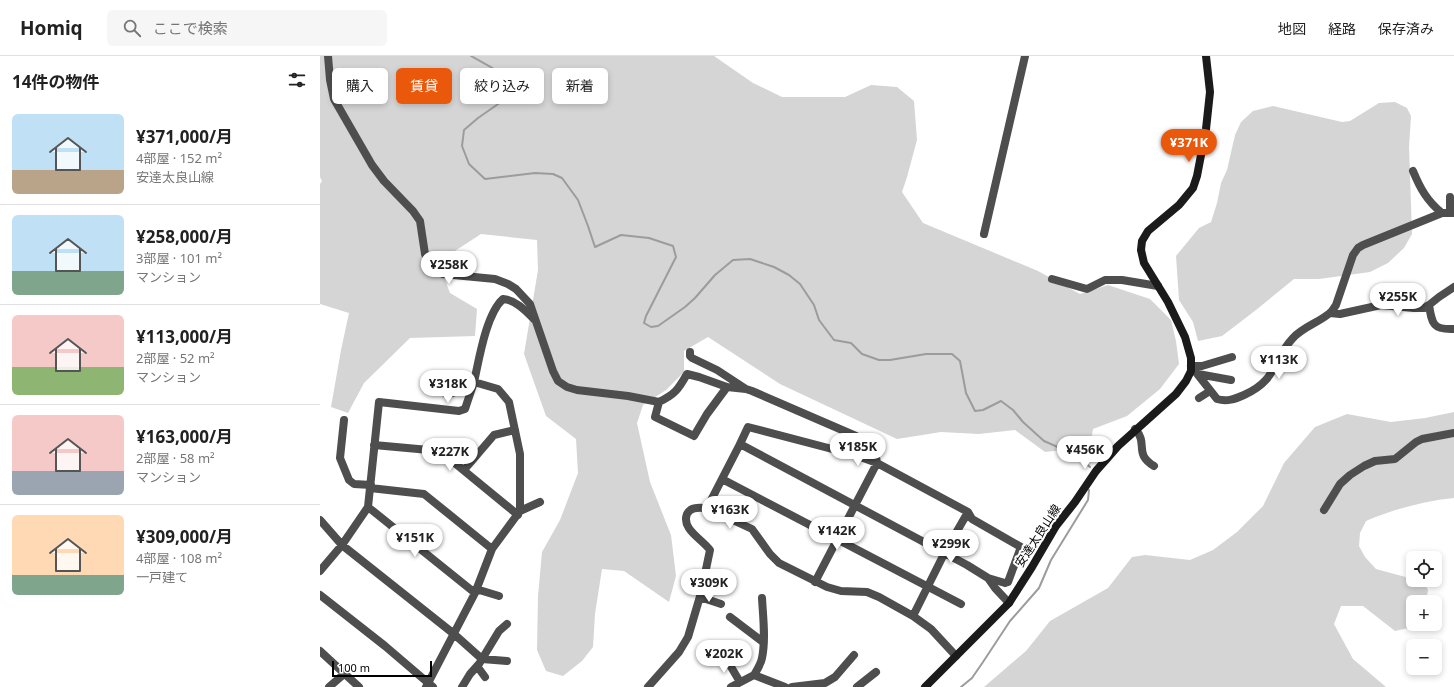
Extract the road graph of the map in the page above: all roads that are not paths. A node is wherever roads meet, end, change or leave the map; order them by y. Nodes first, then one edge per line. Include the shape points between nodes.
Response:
1 (328, 56) edge
2 (1025, 56) edge
3 (1206, 56) edge
4 (1413, 171) dead end
5 (1450, 197) dead end
6 (1448, 213) edge
7 (984, 234) dead end
8 (1052, 279) dead end
9 (1158, 286) junction
10 (1454, 287) edge
11 (1430, 306) junction
12 (1330, 313) junction
13 (537, 322) junction
14 (1454, 329) edge
15 (690, 352) dead end
16 (1232, 357) dead end
17 (1192, 366) junction
18 (1198, 374) junction
19 (438, 380) dead end
20 (1231, 380) dead end
21 (474, 382) junction
22 (727, 387) junction
23 (746, 389) junction
24 (1210, 391) junction
25 (1199, 398) dead end
26 (659, 402) junction
27 (344, 420) dead end
28 (1135, 429) junction
29 (515, 430) junction
30 (1454, 433) edge
31 (740, 444) junction
32 (374, 445) junction
33 (877, 464) junction
34 (1154, 466) dead end
35 (464, 470) junction
36 (722, 479) junction
37 (370, 486) junction
38 (540, 502) dead end
39 (855, 505) junction
40 (368, 507) junction
41 (708, 508) junction
42 (1324, 510) dead end
43 (968, 512) junction
44 (519, 513) junction
45 (320, 520) edge
46 (837, 539) junction
47 (342, 545) junction
48 (492, 549) junction
49 (945, 552) junction
50 (320, 571) edge
51 (988, 578) junction
52 (816, 582) junction
53 (928, 587) junction
54 (475, 591) junction
55 (320, 595) edge
56 (498, 596) dead end
57 (700, 597) junction
58 (762, 598) dead end
59 (1009, 603) junction
60 (721, 604) dead end
61 (960, 604) dead end
62 (730, 616) dead end
63 (913, 616) junction
64 (506, 624) dead end
65 (454, 634) junction
66 (763, 642) junction
67 (320, 651) edge
68 (854, 654) dead end
69 (724, 656) dead end
70 (956, 656) junction
71 (482, 659) junction
72 (507, 661) dead end
73 (477, 666) junction
74 (876, 672) dead end
75 (344, 674) junction
76 (754, 675) junction
77 (485, 677) dead end
78 (744, 683) edge
79 (429, 686) edge
80 (329, 687) edge
81 (359, 687) edge
82 (462, 687) edge
83 (648, 687) edge
84 (731, 687) edge
85 (785, 687) edge
86 (792, 687) edge
87 (857, 687) edge
88 (925, 687) edge

1 - 13 street via 334,99 372,165 420,221 425,254 433,268 443,274 495,279 508,284 530,304
2 - 7 street
3 - 9 main road via 1210,92 1206,129 1193,188 1179,205 1148,231 1142,241 1144,263
4 - 6 street via 1425,196 1434,207
5 - 6 street
6 - 12 street via 1358,248 1353,255 1336,305
8 - 9 street via 1087,289 1105,280
9 - 17 main road via 1185,337
10 - 11 street
11 - 12 street via 1414,308 1382,305 1340,314
11 - 14 street via 1431,321 1434,325
12 - 24 street via 1294,337 1270,375 1255,390 1226,400 1217,399
13 - 21 street via 514,302 502,299 489,321
13 - 26 street via 553,371 558,381 567,388
15 - 23 street via 692,358 717,370
16 - 17 street via 1202,366
17 - 18 street
17 - 28 main road, 安達太良山線 via 1186,381 1176,394
18 - 20 street
18 - 24 street
19 - 21 street via 441,389 448,394 456,393
21 - 29 street via 498,388 509,402
21 - 32 street via 464,408 459,411 379,402
22 - 23 street
22 - 26 street via 687,374 671,396
22 - 26 street via 694,436 655,417
23 - 33 street via 856,436 873,450
24 - 25 street
27 - 37 street via 340,458 349,480 354,484
28 - 34 street via 1142,437 1142,454
28 - 59 main road, 安達太良山線 via 1104,461 1056,526
29 - 35 street via 494,435
29 - 44 street via 520,454
30 - 42 street via 1422,439 1395,459 1376,461 1364,466 1340,484
31 - 33 street via 748,428 855,454
31 - 36 street
31 - 39 street
32 - 35 street via 440,451
32 - 37 street
33 - 39 street
33 - 43 street
35 - 44 street
36 - 41 street
36 - 46 street
37 - 40 street
37 - 48 street via 424,494
38 - 44 street
39 - 46 street
39 - 49 street
40 - 47 street
40 - 54 street
41 - 52 street via 752,529 780,563
41 - 57 street via 690,510 686,521 710,550
43 - 49 street
43 - 51 street via 972,519 1021,547 1008,582 1005,584
44 - 48 street
45 - 47 street
46 - 52 street
46 - 53 street
47 - 50 street
47 - 65 street
48 - 54 street
49 - 51 street
49 - 53 street
51 - 59 street
52 - 63 street via 841,592 867,592
53 - 61 street
53 - 63 street
54 - 56 street
54 - 65 street
55 - 79 street via 385,646
57 - 60 street
57 - 83 street via 688,637 679,652
58 - 66 street
59 - 70 main road, 安達太良山線
62 - 66 street
63 - 70 street via 931,629
64 - 71 street
65 - 71 street
65 - 79 street
66 - 76 street via 762,658
67 - 75 street
68 - 86 street via 825,684
69 - 78 street
70 - 88 main road, 安達太良山線
71 - 72 street
71 - 73 street
73 - 77 street
73 - 82 street
74 - 87 street
75 - 80 street
75 - 81 street
76 - 78 street
76 - 85 street
78 - 84 street

